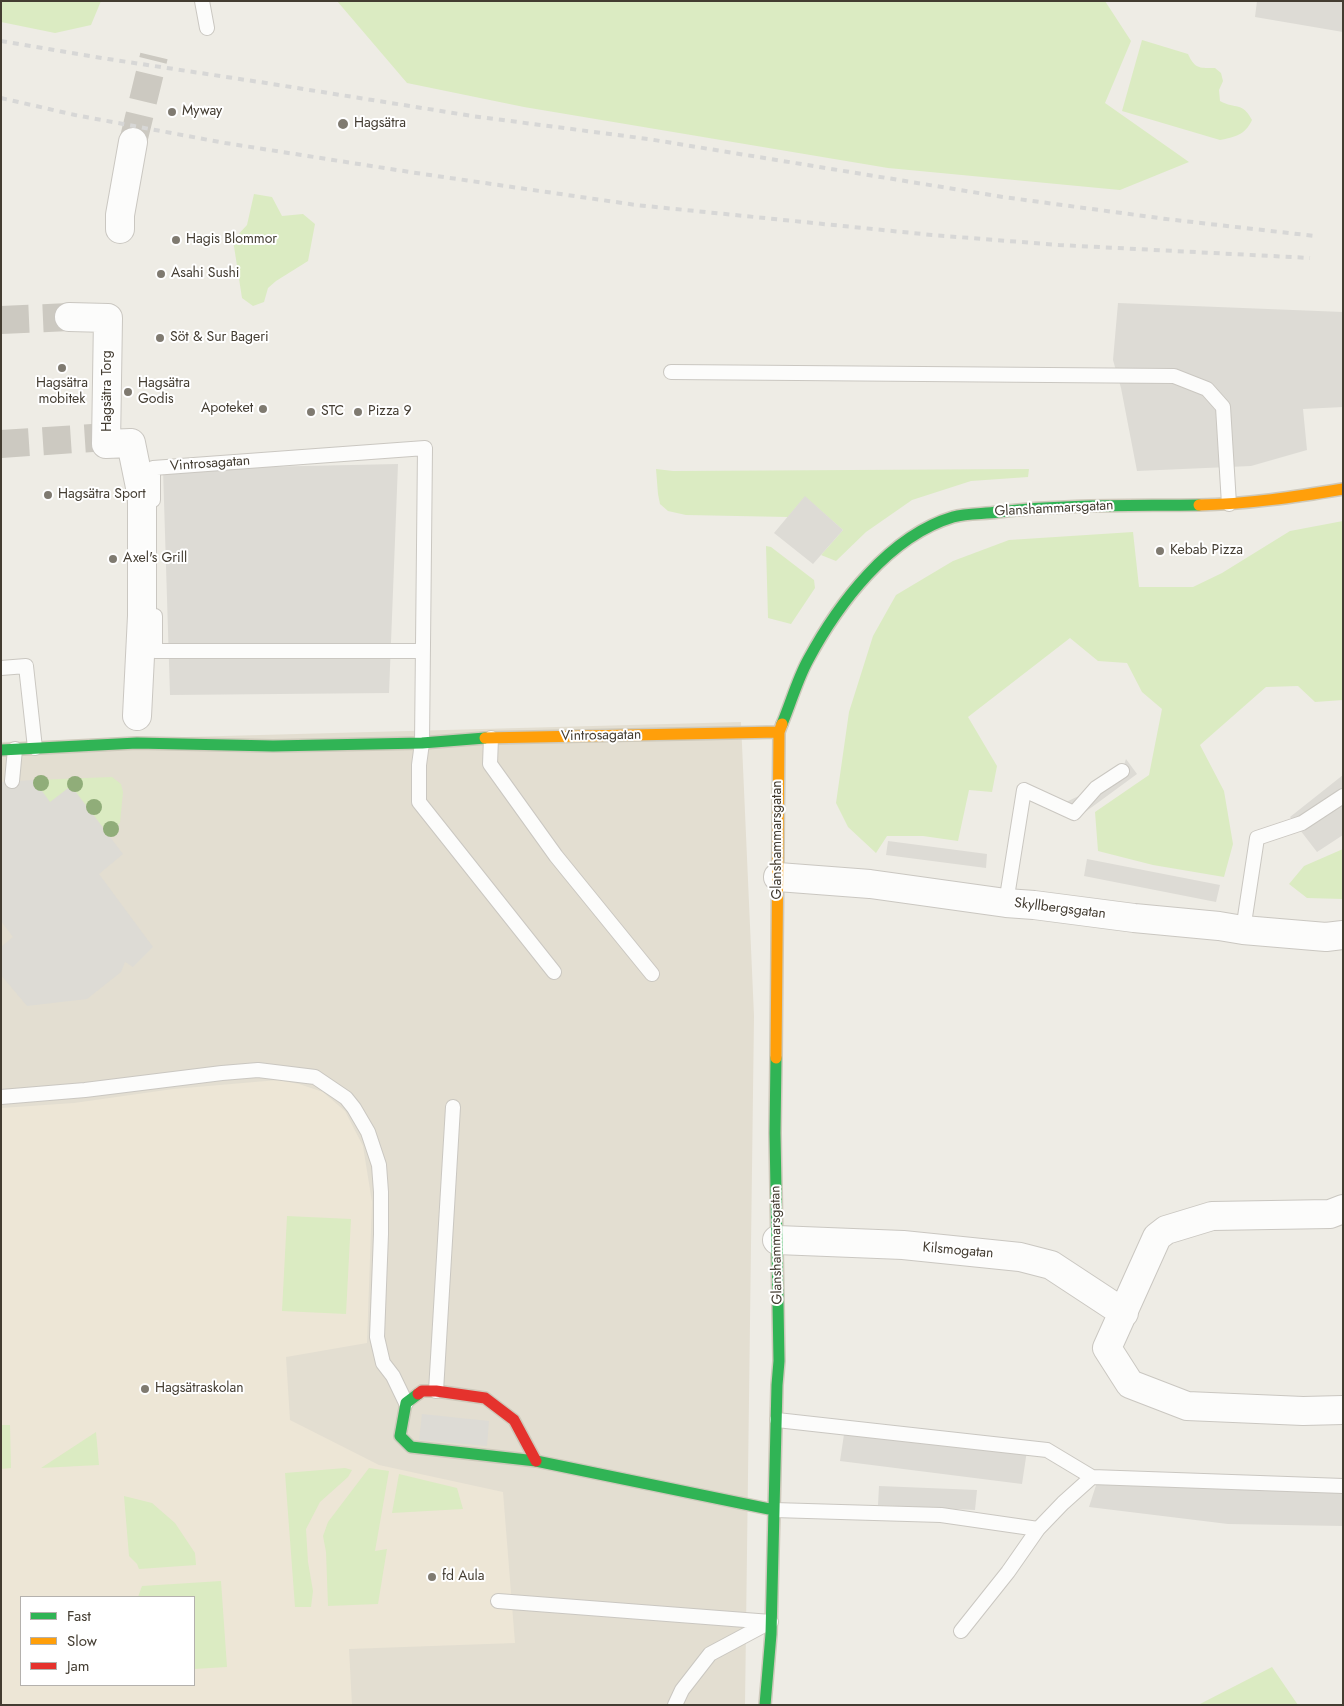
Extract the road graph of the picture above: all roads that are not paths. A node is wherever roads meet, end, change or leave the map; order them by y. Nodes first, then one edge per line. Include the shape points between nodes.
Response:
1 (202, 1) edge
2 (207, 28) dead end
3 (133, 142) tunnel mouth
4 (120, 229) dead end
5 (69, 317) tunnel mouth
6 (671, 372) dead end
7 (131, 443) junction
8 (153, 468) junction
9 (1343, 489) edge
10 (1229, 504) junction
11 (423, 651) junction
12 (1, 668) edge
13 (137, 716) dead end
14 (780, 732) junction
15 (491, 738) junction
16 (422, 743) junction
17 (35, 748) junction
18 (8, 749) edge
19 (1122, 771) dead end
20 (12, 781) dead end
21 (1343, 796) edge
22 (778, 876) junction
23 (1006, 903) junction
24 (1244, 930) junction
25 (1343, 934) edge
26 (554, 972) dead end
27 (652, 974) dead end
28 (1, 1097) edge
29 (452, 1107) dead end
30 (1343, 1209) edge
31 (777, 1240) junction
32 (1124, 1313) junction
33 (436, 1391) junction
34 (406, 1403) junction
35 (1343, 1410) edge
36 (777, 1420) junction
37 (536, 1461) junction
38 (1092, 1478) junction
39 (1343, 1486) edge
40 (774, 1510) junction
41 (1038, 1529) junction
42 (498, 1601) dead end
43 (771, 1622) junction
44 (961, 1631) dead end
45 (675, 1705) edge
46 (765, 1705) edge

1 - 2 lane
3 - 4 street
5 - 7 street, Hagsätra Torg via 108,318 106,444
6 - 10 lane via 1174,376 1207,389 1222,407
7 - 8 street, Hagsätra Torg
7 - 13 street via 142,497 142,616
8 - 11 lane, Vintrosagatan via 155,651
8 - 11 lane, Vintrosagatan via 426,448
9 - 10 street, Glanshammarsgatan
10 - 14 street, Glanshammarsgatan via 1032,508 954,517 921,531 887,555 826,629 807,662
11 - 16 lane, Vintrosagatan
12 - 17 lane via 26,666
14 - 15 street, Vintrosagatan
14 - 22 street, Glanshammarsgatan
15 - 16 street, Vintrosagatan
15 - 27 lane via 490,764 556,856
16 - 17 street, Vintrosagatan via 273,746 137,743
16 - 26 lane, Vintrosagatan via 419,802
17 - 18 street, Vintrosagatan
18 - 20 lane
19 - 23 lane via 1096,788 1074,812 1024,790
21 - 24 lane via 1302,823 1257,838
22 - 23 street, Skyllbergsgatan via 870,884
22 - 31 street, Glanshammarsgatan
23 - 24 street, Skyllbergsgatan
24 - 25 street, Skyllbergsgatan via 1326,937
28 - 34 lane via 258,1070 314,1077 346,1098 368,1132 379,1164 378,1336 384,1363
29 - 33 lane
30 - 32 street via 1330,1214 1212,1216 1166,1230 1157,1237
31 - 32 street, Kilsmogatan via 903,1245 1020,1257 1051,1265
31 - 36 street, Glanshammarsgatan
32 - 35 street via 1107,1348 1130,1384 1187,1406
33 - 34 street via 422,1392
33 - 37 street via 485,1398 514,1420
34 - 37 street via 400,1436 411,1446
36 - 38 lane via 1047,1450
36 - 40 street, Glanshammarsgatan
37 - 40 street
38 - 39 lane
38 - 41 lane
40 - 41 lane via 941,1516
40 - 43 street, Glanshammarsgatan
41 - 44 lane
42 - 43 lane
43 - 45 lane via 710,1654 682,1690
43 - 46 street, Glanshammarsgatan

